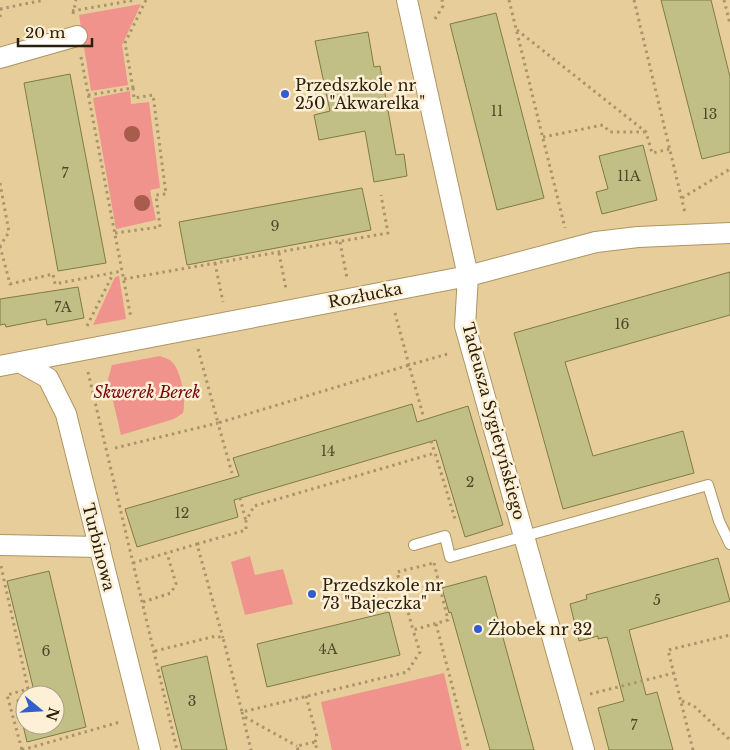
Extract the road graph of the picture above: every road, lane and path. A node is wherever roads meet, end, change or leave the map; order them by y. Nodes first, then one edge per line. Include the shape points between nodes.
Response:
1 (44, 0) edge
2 (76, 0) edge
3 (135, 0) edge
4 (146, 0) edge
5 (407, 0) edge
6 (509, 0) edge
7 (634, 0) edge
8 (724, 0) edge
9 (1, 9) edge
10 (72, 11) junction
11 (0, 17) edge
12 (730, 24) edge
13 (517, 30) junction
14 (77, 36) junction
15 (0, 58) edge
16 (133, 88) junction
17 (88, 95) junction
18 (646, 132) junction
19 (543, 137) junction
20 (670, 149) junction
21 (730, 169) edge
22 (0, 183) edge
23 (381, 195) dead end
24 (682, 198) junction
25 (686, 216) dead end
26 (565, 231) dead end
27 (115, 233) junction
28 (730, 233) edge
29 (340, 242) junction
30 (0, 246) edge
31 (278, 252) junction
32 (215, 263) junction
33 (122, 271) junction
34 (113, 273) junction
35 (468, 276) junction
36 (123, 279) junction
37 (348, 281) dead end
38 (287, 293) dead end
39 (224, 305) dead end
40 (394, 310) dead end
41 (132, 322) dead end
42 (84, 340) junction
43 (196, 344) dead end
44 (453, 352) dead end
45 (21, 363) junction
46 (409, 365) junction
47 (0, 366) edge
48 (423, 415) dead end
49 (218, 423) junction
50 (431, 441) dead end
51 (115, 448) dead end
52 (435, 453) junction
53 (232, 473) dead end
54 (240, 498) dead end
55 (246, 521) junction
56 (526, 537) junction
57 (197, 544) junction
58 (414, 544) dead end
59 (730, 544) edge
60 (0, 545) edge
61 (100, 547) junction
62 (167, 553) junction
63 (465, 554) junction
64 (0, 563) edge
65 (133, 563) junction
66 (143, 602) junction
67 (436, 624) junction
68 (412, 630) junction
69 (730, 635) edge
70 (223, 638) junction
71 (155, 651) junction
72 (674, 673) junction
73 (587, 695) dead end
74 (306, 696) junction
75 (681, 701) junction
76 (242, 714) junction
77 (124, 721) dead end
78 (730, 740) edge
79 (315, 742) junction
80 (297, 748) edge
81 (22, 750) edge
82 (150, 750) edge
83 (177, 750) edge
84 (251, 750) edge
85 (317, 750) edge
86 (469, 750) edge
87 (584, 750) edge
88 (693, 750) edge

1 - 9 path
2 - 10 path
3 - 10 path
4 - 16 path via 125,43
5 - 35 street, Tadeusza Sygietyńskiego
6 - 13 path
7 - 20 path
8 - 12 path
9 - 11 path
10 - 14 path
13 - 18 path
13 - 19 path
14 - 15 street
14 - 17 path
16 - 17 path
16 - 27 path via 134,98 153,95 166,194 156,195 160,227
17 - 27 path
18 - 19 path via 610,132 603,125
18 - 20 path via 652,153
19 - 26 path
20 - 24 path
21 - 24 path
22 - 30 path via 9,232
23 - 29 path via 388,233
24 - 25 path
27 - 33 path
28 - 35 street, Rozłucka via 596,242
29 - 31 path
29 - 37 path
30 - 34 path via 10,284 53,274 55,284
31 - 32 path
31 - 38 path
32 - 36 path
32 - 39 path
33 - 34 path
33 - 36 path
34 - 42 path
35 - 42 street, Rozłucka
35 - 56 street, Tadeusza Sygietyńskiego via 465,326
36 - 41 path
40 - 46 path
42 - 45 street, Rozłucka
42 - 65 path
43 - 49 path
44 - 46 path
45 - 47 street, Rozłucka
45 - 61 street, Turbinowa via 48,378 66,414
46 - 48 path
46 - 49 path
49 - 51 path
49 - 53 path
50 - 52 path
52 - 55 path via 254,506
52 - 63 path
54 - 55 path
55 - 57 path via 246,530
56 - 59 lane via 708,485 718,521
56 - 63 lane
56 - 87 street, Tadeusza Sygietyńskiego
57 - 62 path
57 - 70 path
58 - 63 lane via 445,536 450,557
60 - 61 street
61 - 82 street, Turbinowa
62 - 65 path
62 - 66 path via 176,584 171,593
64 - 81 path via 28,689 7,695
65 - 66 path
66 - 71 path
67 - 68 path
67 - 68 path via 448,620 434,563 397,572
67 - 86 path
68 - 74 path via 420,652 407,672
69 - 72 path via 668,650
70 - 71 path via 216,636
70 - 76 path
71 - 83 path
72 - 73 path
72 - 75 path
74 - 76 path
74 - 79 path via 317,737
75 - 78 path via 694,706
75 - 88 path
76 - 80 path
76 - 84 path
77 - 81 path
79 - 80 path
79 - 85 path

